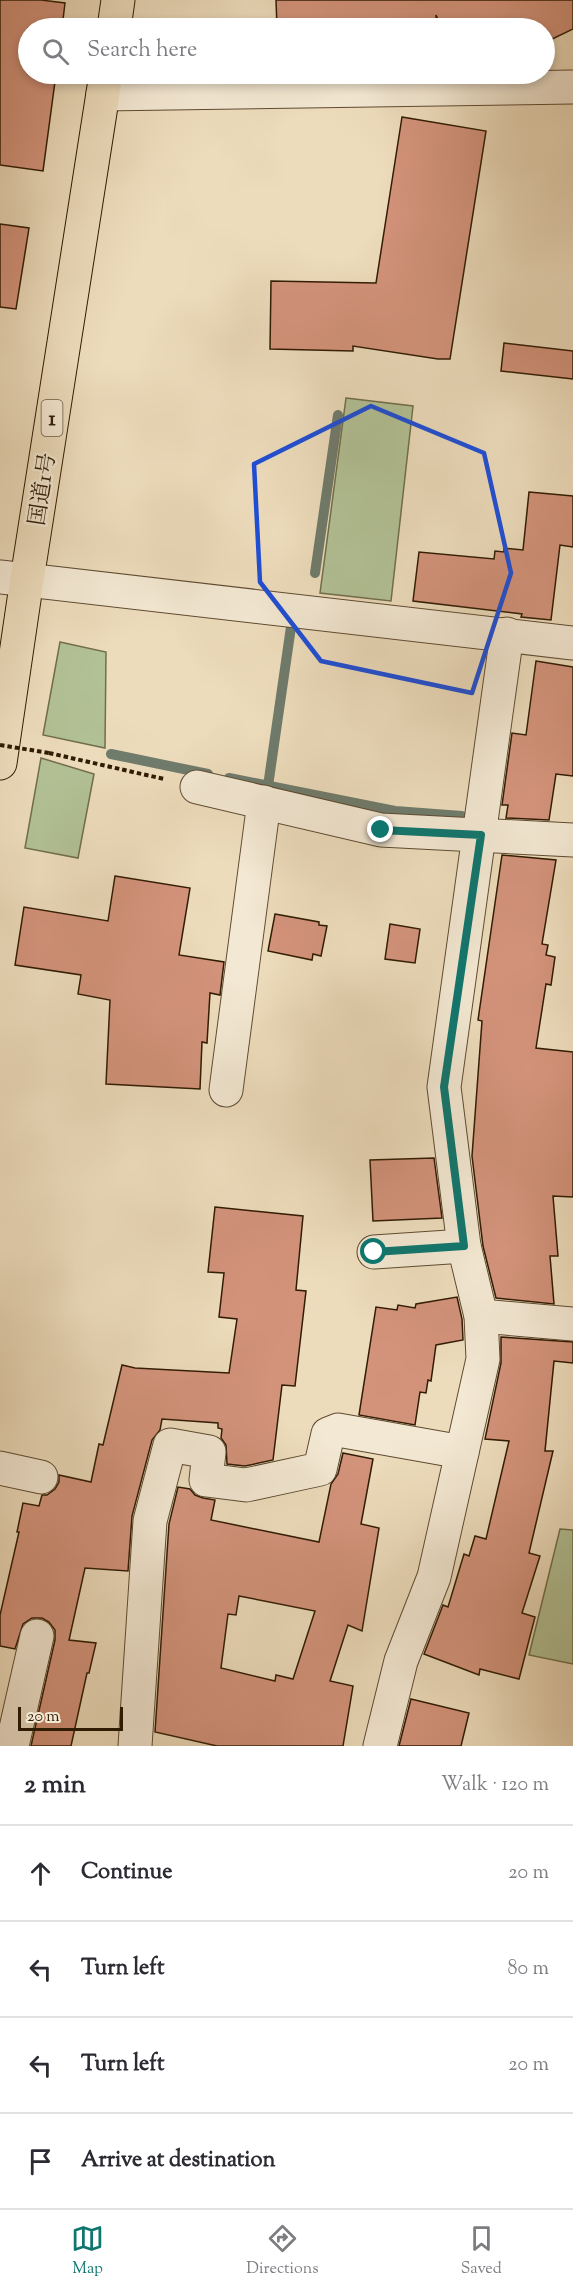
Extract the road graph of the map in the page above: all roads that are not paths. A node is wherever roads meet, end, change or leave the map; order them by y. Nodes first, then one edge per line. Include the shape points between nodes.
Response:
1 (118, 0) edge
2 (115, 18) edge
3 (105, 84) edge
4 (573, 87) edge
5 (13, 578) edge
6 (507, 634) junction
7 (573, 643) edge
8 (0, 754) edge
9 (196, 787) road end
10 (264, 802) junction
11 (481, 835) junction
12 (573, 840) edge
13 (226, 1090) dead end
14 (464, 1246) junction
15 (374, 1252) dead end
16 (481, 1316) junction
17 (573, 1324) edge
18 (462, 1452) junction
19 (0, 1468) edge
20 (41, 1477) dead end
21 (37, 1636) dead end
22 (12, 1746) edge
23 (135, 1746) edge
24 (380, 1746) edge

1 - 2 highway
3 - 4 street
3 - 5 highway, 国道1号 / 1
5 - 6 street
5 - 8 highway, 国道1号 / 1
6 - 7 street
6 - 11 street
9 - 10 street
10 - 11 street via 381,830
10 - 13 street
11 - 12 street
11 - 14 street via 444,1087
14 - 15 street
14 - 16 street
16 - 17 street
16 - 18 street via 483,1359
18 - 23 street via 338,1430 328,1434 320,1469 246,1485 206,1480 209,1452 170,1445 150,1521
18 - 24 street via 434,1576 401,1661
19 - 20 street
21 - 22 street

